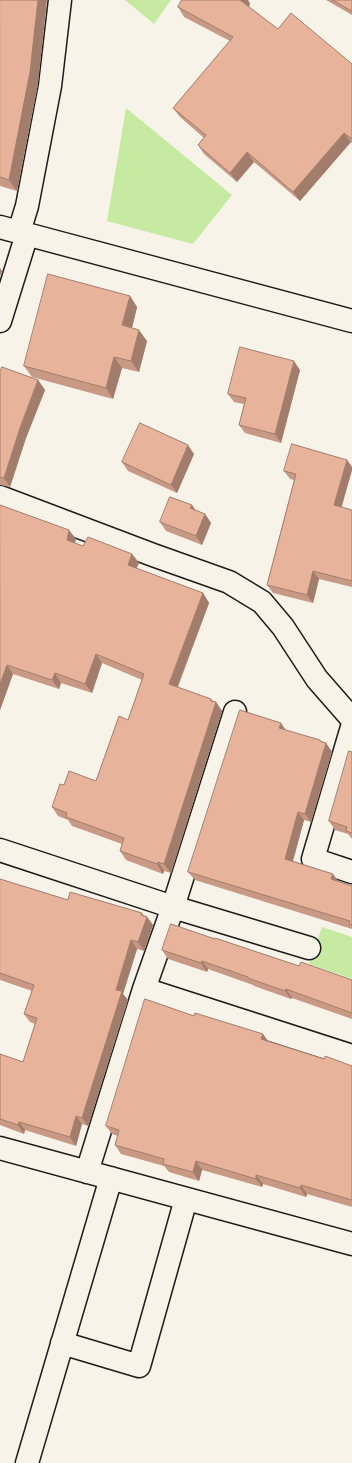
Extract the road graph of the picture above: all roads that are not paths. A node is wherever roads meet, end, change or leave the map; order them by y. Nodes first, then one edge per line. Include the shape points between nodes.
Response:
1 (60, 0) edge
2 (16, 231) edge
3 (0, 321) edge
4 (352, 321) edge
5 (0, 496) edge
6 (235, 712) dead end
7 (351, 729) edge
8 (0, 850) edge
9 (352, 872) edge
10 (173, 907) junction
11 (309, 948) dead end
12 (144, 989) junction
13 (352, 1056) edge
14 (0, 1148) edge
15 (87, 1172) junction
16 (110, 1178) junction
17 (186, 1199) junction
18 (352, 1244) edge
19 (62, 1343) junction
20 (27, 1463) edge

1 - 2 street via 50,86 27,206
2 - 3 street
2 - 4 street
5 - 7 street via 229,582 256,598 283,627
6 - 10 street
7 - 9 street via 313,859
8 - 10 street
10 - 11 street
10 - 12 street
12 - 13 street
12 - 15 street
14 - 15 street
15 - 16 street
16 - 17 street
16 - 19 street
17 - 18 street
17 - 19 street via 139,1366
19 - 20 street

